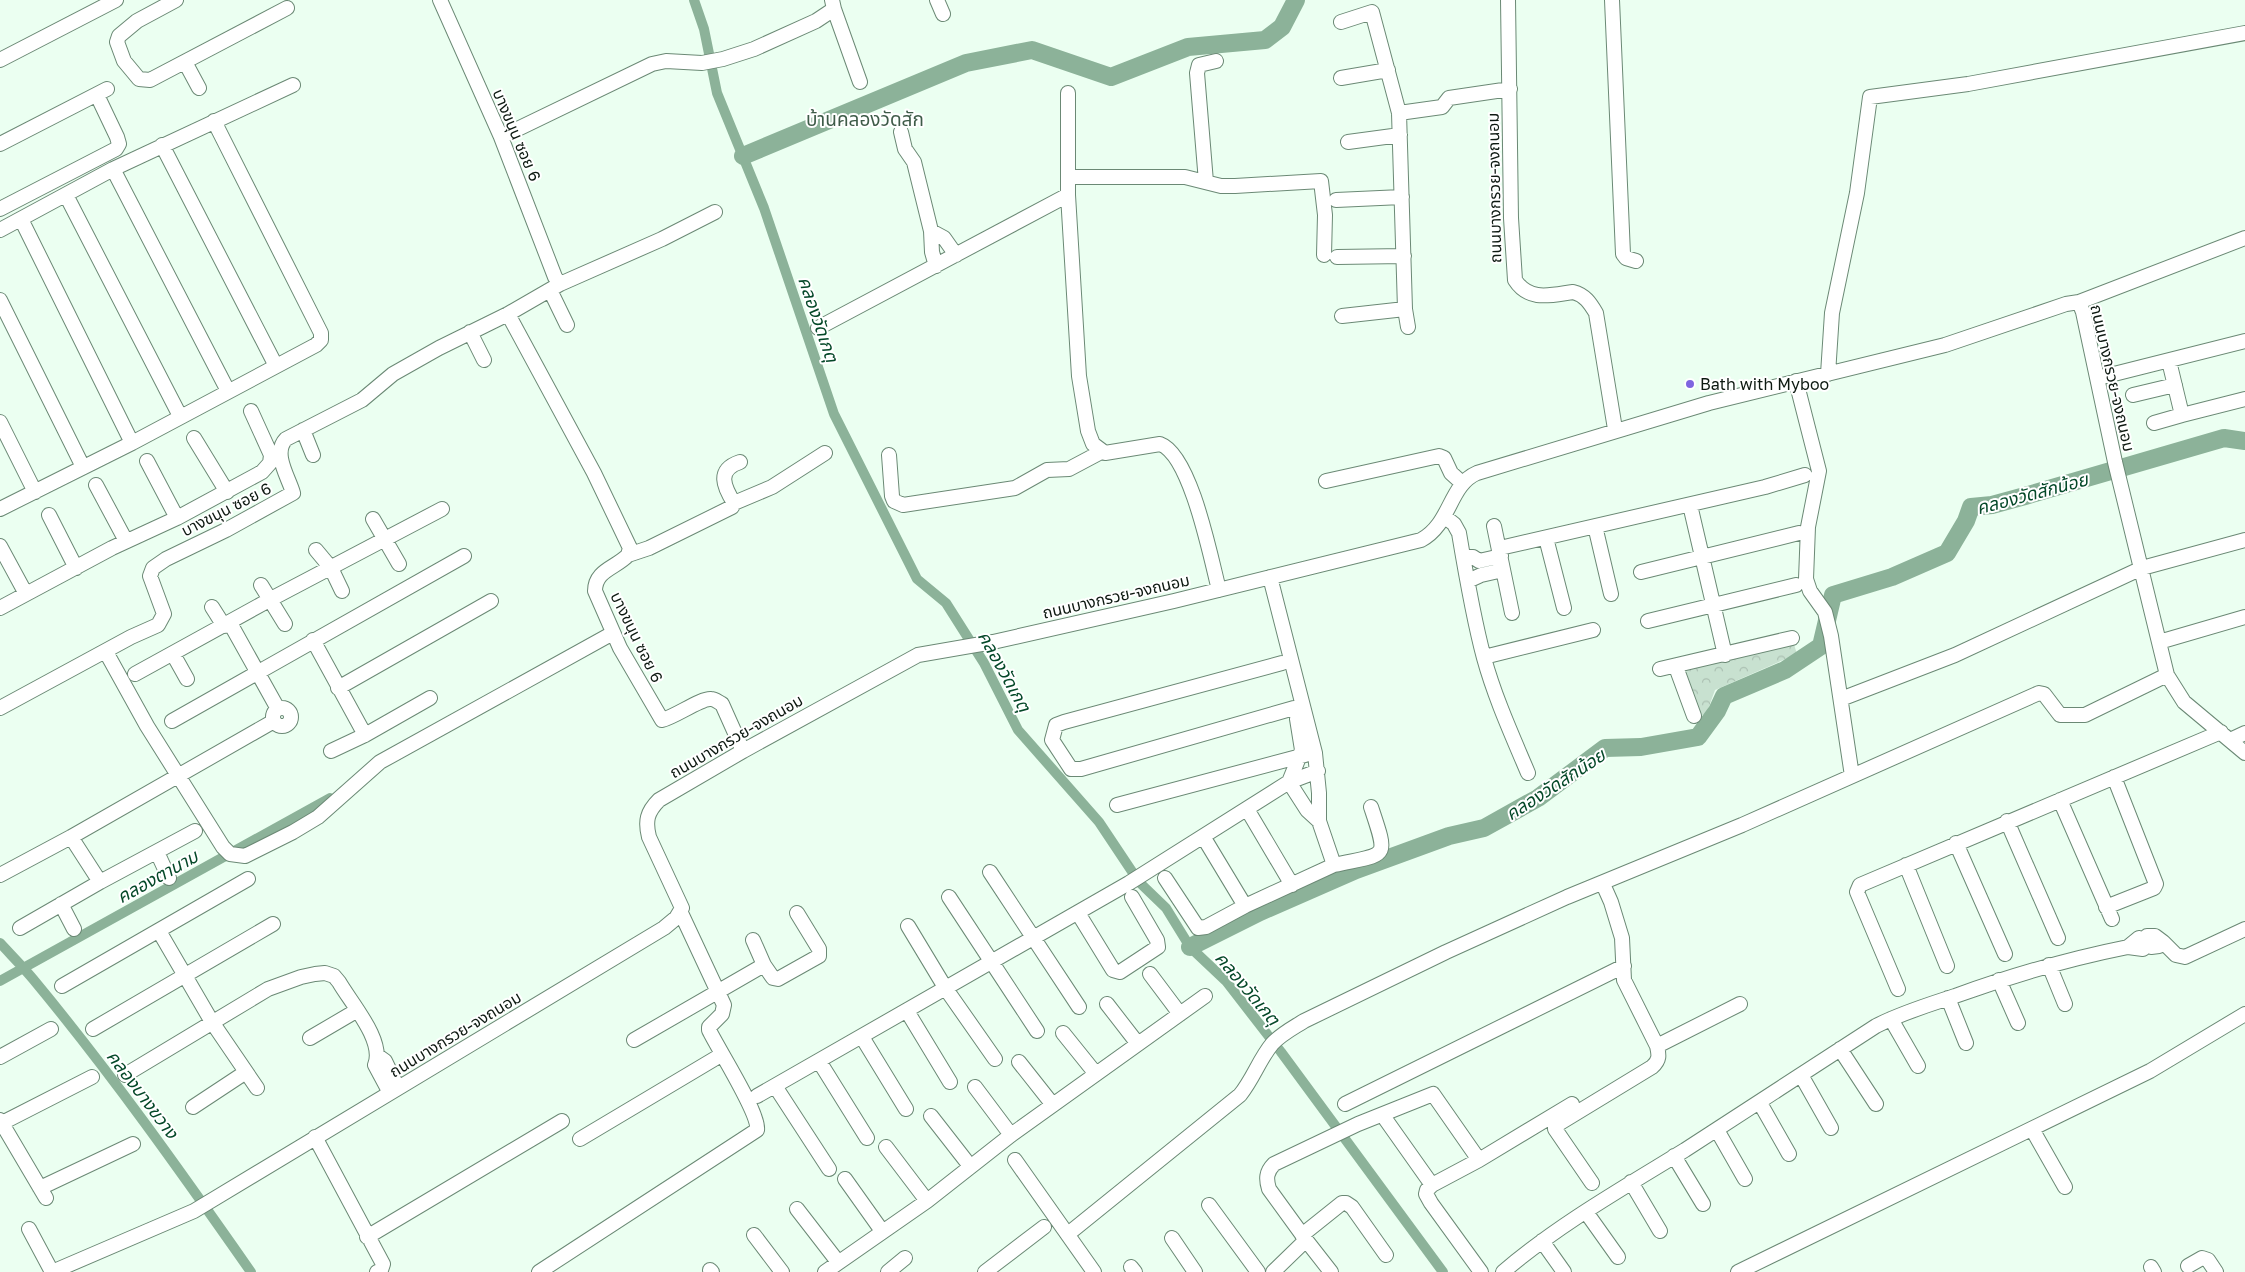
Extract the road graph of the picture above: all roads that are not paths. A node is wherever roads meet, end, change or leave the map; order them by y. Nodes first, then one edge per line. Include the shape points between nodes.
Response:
1 (116, 0) edge
2 (176, 0) edge
3 (440, 0) edge
4 (937, 0) edge
5 (1508, 0) edge
6 (1612, 0) edge
7 (833, 4) edge
8 (287, 8) dead end
9 (943, 14) dead end
10 (1341, 22) dead end
11 (2245, 33) edge
12 (0, 60) edge
13 (1216, 60) dead end
14 (185, 62) junction
15 (1388, 70) junction
16 (1341, 78) dead end
17 (860, 82) dead end
18 (294, 84) dead end
19 (199, 88) dead end
20 (1510, 89) junction
21 (1068, 93) dead end
22 (1399, 113) junction
23 (214, 121) junction
24 (901, 132) dead end
25 (1400, 135) junction
26 (501, 137) junction
27 (1348, 142) dead end
28 (0, 144) edge
29 (162, 145) junction
30 (112, 170) junction
31 (1070, 177) junction
32 (1206, 182) junction
33 (66, 195) junction
34 (1068, 195) junction
35 (1402, 197) junction
36 (1336, 200) dead end
37 (0, 209) edge
38 (715, 212) dead end
39 (21, 219) junction
40 (0, 230) edge
41 (932, 231) junction
42 (2245, 238) edge
43 (956, 255) junction
44 (1404, 256) junction
45 (1636, 261) dead end
46 (936, 266) junction
47 (555, 287) junction
48 (0, 300) edge
49 (2079, 302) junction
50 (1405, 308) junction
51 (508, 314) junction
52 (1342, 316) dead end
53 (567, 325) dead end
54 (1408, 327) dead end
55 (818, 328) dead end
56 (470, 332) junction
57 (2245, 341) edge
58 (484, 360) dead end
59 (2169, 361) junction
60 (276, 366) junction
61 (1828, 374) junction
62 (2098, 378) junction
63 (1796, 381) junction
64 (2175, 386) junction
65 (228, 391) junction
66 (2133, 395) dead end
67 (2245, 399) edge
68 (252, 411) dead end
69 (2182, 415) junction
70 (180, 416) junction
71 (0, 422) edge
72 (2154, 423) dead end
73 (303, 430) junction
74 (1615, 430) junction
75 (194, 438) dead end
76 (132, 443) junction
77 (1101, 452) junction
78 (825, 453) dead end
79 (312, 455) dead end
80 (888, 455) dead end
81 (147, 460) dead end
82 (740, 462) dead end
83 (83, 467) junction
84 (1805, 475) dead end
85 (1326, 481) dead end
86 (1462, 483) junction
87 (96, 485) dead end
88 (34, 492) junction
89 (227, 492) junction
90 (734, 503) junction
91 (1690, 506) junction
92 (0, 508) edge
93 (442, 509) dead end
94 (49, 514) dead end
95 (1445, 517) junction
96 (177, 518) junction
97 (373, 519) dead end
98 (1494, 526) dead end
99 (1595, 526) junction
100 (1799, 533) dead end
101 (386, 538) junction
102 (1546, 538) junction
103 (2245, 540) edge
104 (126, 541) junction
105 (0, 546) edge
106 (316, 550) dead end
107 (628, 555) junction
108 (464, 556) dead end
109 (1463, 557) junction
110 (1701, 557) junction
111 (1502, 558) junction
112 (399, 564) dead end
113 (76, 568) junction
114 (331, 568) junction
115 (1480, 568) junction
116 (2142, 568) junction
117 (1641, 572) dead end
118 (1265, 578) junction
119 (1468, 581) junction
120 (261, 585) dead end
121 (1796, 585) dead end
122 (1219, 590) junction
123 (342, 591) dead end
124 (26, 594) junction
125 (1611, 594) dead end
126 (271, 599) junction
127 (491, 601) dead end
128 (1712, 605) junction
129 (212, 607) dead end
130 (0, 608) edge
131 (1564, 608) dead end
132 (1512, 612) dead end
133 (2245, 617) edge
134 (1648, 621) dead end
135 (285, 624) dead end
136 (227, 625) junction
137 (1592, 630) dead end
138 (613, 634) junction
139 (1792, 638) dead end
140 (313, 640) junction
141 (2159, 642) junction
142 (106, 652) junction
143 (173, 654) junction
144 (1725, 655) junction
145 (1284, 657) junction
146 (1484, 657) junction
147 (1676, 667) junction
148 (1660, 669) dead end
149 (259, 672) junction
150 (135, 674) dead end
151 (2167, 675) junction
152 (187, 680) dead end
153 (338, 688) junction
154 (430, 698) dead end
155 (1841, 699) junction
156 (1296, 703) junction
157 (0, 708) edge
158 (1694, 716) dead end
159 (172, 720) dead end
160 (2245, 733) edge
161 (365, 735) junction
162 (2226, 736) junction
163 (331, 751) dead end
164 (743, 752) junction
165 (1314, 753) junction
166 (2245, 753) edge
167 (1300, 756) junction
168 (1318, 771) junction
169 (1528, 773) dead end
170 (180, 775) junction
171 (1852, 776) junction
172 (2114, 777) junction
173 (1289, 782) junction
174 (2060, 800) junction
175 (1117, 805) dead end
176 (1371, 807) dead end
177 (1247, 809) junction
178 (1319, 821) junction
179 (2007, 821) junction
180 (195, 831) dead end
181 (71, 837) junction
182 (1204, 838) junction
183 (1956, 843) junction
184 (157, 852) junction
185 (1334, 865) junction
186 (1906, 865) junction
187 (990, 872) dead end
188 (0, 875) edge
189 (170, 878) dead end
190 (1165, 878) dead end
191 (248, 879) dead end
192 (100, 882) junction
193 (1603, 884) junction
194 (1292, 885) junction
195 (1131, 890) junction
196 (949, 896) dead end
197 (61, 904) junction
198 (1245, 906) junction
199 (681, 913) junction
200 (797, 913) dead end
201 (1078, 913) junction
202 (273, 924) dead end
203 (908, 926) dead end
204 (20, 928) dead end
205 (74, 929) dead end
206 (2245, 929) edge
207 (158, 931) junction
208 (1035, 938) junction
209 (2058, 938) dead end
210 (753, 940) dead end
211 (2005, 954) dead end
212 (994, 962) junction
213 (764, 965) junction
214 (2049, 965) junction
215 (1624, 966) junction
216 (1946, 966) dead end
217 (185, 974) junction
218 (1150, 974) dead end
219 (1999, 980) junction
220 (62, 986) dead end
221 (946, 988) junction
222 (1898, 989) dead end
223 (717, 991) junction
224 (1205, 996) dead end
225 (1948, 998) junction
226 (1107, 1004) dead end
227 (1740, 1004) dead end
228 (2065, 1004) dead end
229 (1079, 1007) dead end
230 (356, 1011) junction
231 (907, 1011) junction
232 (1180, 1014) junction
233 (2245, 1014) edge
234 (1890, 1019) junction
235 (212, 1022) junction
236 (2018, 1023) dead end
237 (51, 1029) dead end
238 (93, 1029) dead end
239 (1037, 1031) dead end
240 (1064, 1033) dead end
241 (862, 1037) junction
242 (310, 1038) dead end
243 (634, 1040) dead end
244 (1966, 1043) dead end
245 (1138, 1044) junction
246 (1657, 1046) junction
247 (1840, 1049) junction
248 (721, 1055) junction
249 (0, 1057) edge
250 (995, 1058) dead end
251 (819, 1061) junction
252 (1019, 1062) dead end
253 (1918, 1066) dead end
254 (246, 1072) junction
255 (1096, 1074) junction
256 (125, 1075) dead end
257 (1800, 1075) junction
258 (92, 1077) dead end
259 (950, 1082) dead end
260 (775, 1086) junction
261 (976, 1087) dead end
262 (257, 1088) dead end
263 (394, 1090) junction
264 (1588, 1095) dead end
265 (757, 1096) dead end
266 (1760, 1102) junction
267 (1345, 1104) dead end
268 (1876, 1104) dead end
269 (1053, 1105) junction
270 (193, 1107) dead end
271 (906, 1109) dead end
272 (931, 1116) dead end
273 (1386, 1120) dead end
274 (562, 1121) dead end
275 (1, 1123) edge
276 (1831, 1128) dead end
277 (2032, 1129) junction
278 (1717, 1130) junction
279 (1011, 1135) junction
280 (315, 1138) junction
281 (867, 1138) dead end
282 (580, 1140) dead end
283 (133, 1144) dead end
284 (886, 1147) dead end
285 (1789, 1154) dead end
286 (1674, 1156) junction
287 (1014, 1160) dead end
288 (1479, 1160) junction
289 (970, 1166) junction
290 (829, 1169) dead end
291 (844, 1179) dead end
292 (1745, 1179) dead end
293 (1632, 1182) junction
294 (1592, 1183) dead end
295 (1432, 1185) junction
296 (2065, 1187) dead end
297 (926, 1201) junction
298 (1704, 1204) dead end
299 (1209, 1206) dead end
300 (797, 1209) dead end
301 (1586, 1212) junction
302 (1044, 1227) dead end
303 (29, 1229) dead end
304 (1660, 1230) dead end
305 (882, 1231) junction
306 (1068, 1234) junction
307 (754, 1236) dead end
308 (367, 1237) junction
309 (1304, 1237) junction
310 (1172, 1238) dead end
311 (1542, 1241) junction
312 (1386, 1255) dead end
313 (1618, 1257) dead end
314 (905, 1258) dead end
315 (838, 1262) junction
316 (2188, 1266) dead end
317 (59, 1271) edge
318 (377, 1272) edge
319 (539, 1272) edge
320 (782, 1272) edge
321 (825, 1272) edge
322 (888, 1272) edge
323 (985, 1272) edge
324 (1094, 1272) edge
325 (1195, 1272) edge
326 (1258, 1272) edge
327 (1273, 1272) edge
328 (1331, 1272) edge
329 (1481, 1272) edge
330 (1502, 1272) edge
331 (1564, 1272) edge
332 (1738, 1272) edge
333 (2216, 1272) edge

1 - 12 street
2 - 14 street via 137,21 122,32 118,42 124,61 133,73 144,80
3 - 26 street, บางขนุน ซอย 6
4 - 9 street
5 - 20 street, ถนนบางกรวย-จงถนอม
6 - 45 street via 1623,254
7 - 17 street
7 - 26 street via 816,21 754,49 702,63 659,61
8 - 14 street
10 - 15 street via 1372,12
11 - 61 street via 1968,84 1870,97 1857,193 1831,323
13 - 32 street via 1200,65 1197,73
14 - 19 street
15 - 16 street
15 - 22 street
18 - 23 street
20 - 22 street via 1449,98 1442,107
20 - 74 street, ถนนบางกรวย-จงถนอม via 1515,280 1530,294 1573,292 1590,303 1596,313
21 - 31 street
22 - 25 street
23 - 29 street
23 - 60 street via 321,333 321,340 316,345
24 - 41 street via 905,149 914,162
25 - 27 street
25 - 35 street
26 - 47 street, บางขนุน ซอย 6 via 555,277
28 - 37 street via 102,92 119,144 117,148
29 - 30 street
29 - 60 street
30 - 33 street
30 - 65 street
31 - 32 street via 1186,177
31 - 34 street
32 - 44 street via 1235,186 1321,181 1330,256
33 - 39 street
33 - 70 street
34 - 43 street
34 - 77 street via 1079,376 1092,444
35 - 36 street
35 - 44 street
38 - 47 street, บางขนุน ซอย 6
39 - 40 street
39 - 76 street
41 - 43 street via 944,238
41 - 46 street
42 - 49 street
43 - 46 street
44 - 50 street
46 - 55 street
47 - 51 street, บางขนุน ซอย 6
47 - 53 street
48 - 83 street
49 - 61 street, ถนนบางกรวย-จงถนอม via 2060,305 1945,345
49 - 62 street, ถนนบางกรวย-จงถนอม
50 - 52 street
50 - 54 street
51 - 56 street, บางขนุน ซอย 6
51 - 107 street via 594,474 630,548
56 - 58 street
56 - 73 street, บางขนุน ซอย 6 via 393,374 362,400
57 - 59 street
59 - 62 street
59 - 64 street
60 - 65 street
61 - 63 street, ถนนบางกรวย-จงถนอม
62 - 116 street, ถนนบางกรวย-จงถนอม
63 - 74 street, ถนนบางกรวย-จงถนอม
63 - 155 street via 1819,471 1808,527 1806,579 1810,591 1825,612 1832,636
64 - 66 street
64 - 69 street
65 - 70 street
67 - 69 street
68 - 89 street via 270,449 270,463 262,472
69 - 72 street
70 - 76 street
71 - 88 street
73 - 79 street
73 - 142 street, บางขนุน ซอย 6 via 286,439 280,454 293,493 153,568 150,576 164,614 158,625
74 - 86 street, ถนนบางกรวย-จงถนอม via 1477,473
75 - 89 street
76 - 83 street
77 - 80 street via 1069,469 1047,470 1015,488 903,505 894,501 892,496
77 - 122 street via 1160,444 1172,452 1191,488 1202,520
78 - 90 street via 772,487
81 - 96 street
82 - 90 street via 730,466 725,476 725,488
83 - 88 street
84 - 91 street
85 - 86 street via 1439,456 1444,458
86 - 95 street, ถนนบางกรวย-จงถนอม
87 - 104 street
88 - 92 street
89 - 96 street
90 - 107 street via 732,507 664,541
91 - 99 street
91 - 110 street
93 - 101 street
94 - 113 street
95 - 109 street via 1457,528
95 - 118 street, ถนนบางกรวย-จงถนอม via 1435,531 1421,540
96 - 104 street
97 - 101 street
98 - 111 street
99 - 102 street
99 - 125 street
100 - 110 street
101 - 112 street
101 - 114 street
102 - 111 street
102 - 131 street
103 - 116 street
104 - 113 street
105 - 124 street
106 - 114 street
107 - 138 street, บางขนุน ซอย 6 via 604,572 595,584
108 - 140 street
109 - 115 street via 1472,557
109 - 119 street
110 - 117 street
110 - 128 street
111 - 115 street
111 - 132 street
113 - 124 street
114 - 123 street
114 - 126 street
115 - 119 street
116 - 141 street, ถนนบางกรวย-จงถนอม
116 - 155 street via 1955,655
118 - 122 street, ถนนบางกรวย-จงถนอม
118 - 145 street
119 - 146 street
120 - 126 street
121 - 128 street
122 - 164 street, ถนนบางกรวย-จงถนอม via 993,642 918,655
124 - 130 street
126 - 135 street
126 - 136 street
127 - 153 street
128 - 134 street
128 - 144 street
129 - 136 street
133 - 141 street
136 - 143 street
136 - 149 street
137 - 146 street
138 - 164 street, บางขนุน ซอย 6 via 662,720 708,699 716,700 722,704
138 - 170 street via 380,762 318,817 245,856 230,854 223,847
139 - 144 street
140 - 149 street
140 - 153 street
141 - 151 street, ถนนบางกรวย-จงถนอม
142 - 157 street
142 - 170 street via 147,726
143 - 150 street
143 - 152 street
144 - 147 street
145 - 156 street
145 - 156 street via 1064,722 1056,725 1052,740 1072,769 1080,769
146 - 169 street
147 - 148 street
147 - 158 street
149 - 159 street
149 - 170 street via 276,715
151 - 162 street, ถนนบางกรวย-จงถนอม via 2184,702
151 - 171 street via 2078,716 2060,715 2044,694 2039,693
153 - 161 street
154 - 161 street
155 - 171 street
156 - 165 street
156 - 167 street via 1302,745
160 - 162 street
161 - 163 street
162 - 166 street, ถนนบางกรวย-จงถนอม
162 - 172 street
164 - 199 street, ถนนบางกรวย-จงถนอม via 659,800 647,816 649,837 681,902
165 - 167 street
165 - 168 street
167 - 173 street
167 - 175 street
168 - 173 street
168 - 178 street
170 - 181 street
171 - 193 street
172 - 174 street
172 - 174 street via 2156,884 2109,913
173 - 177 street
173 - 178 street via 1307,810
174 - 179 street
176 - 185 street via 1383,843 1382,850 1378,856
177 - 182 street
177 - 194 street
178 - 185 street
179 - 183 street
179 - 209 street
180 - 184 street
181 - 188 street
181 - 192 street
182 - 195 street via 1154,868
182 - 198 street
183 - 186 street
183 - 211 street
184 - 189 street
184 - 192 street
185 - 194 street
186 - 216 street
186 - 222 street via 1860,885 1857,892
187 - 208 street
190 - 198 street via 1198,928
191 - 207 street
192 - 197 street
193 - 215 street via 1622,938
193 - 306 street via 1446,952 1282,1034 1240,1095
194 - 198 street
195 - 201 street
195 - 201 street via 1158,947 1120,972 1113,970
196 - 212 street
197 - 204 street
197 - 205 street
199 - 223 street
199 - 263 street, ถนนบางกรวย-จงถนอม via 664,928
200 - 213 street via 819,950 819,956 778,979 773,978
201 - 208 street
202 - 217 street
203 - 221 street
206 - 214 street via 2185,957 2145,943
207 - 217 street
207 - 220 street
208 - 212 street
208 - 229 street
210 - 213 street
212 - 221 street
212 - 239 street
213 - 223 street
214 - 219 street
214 - 228 street
215 - 246 street via 1624,980
215 - 267 street
217 - 235 street
217 - 238 street
218 - 232 street
219 - 225 street
219 - 236 street
221 - 231 street
221 - 250 street
223 - 243 street
223 - 248 street via 724,1008 709,1030
224 - 232 street
225 - 234 street
225 - 244 street
226 - 245 street
227 - 246 street
230 - 235 street via 339,982 325,973 301,977 268,989
230 - 242 street
230 - 263 street via 376,1042 378,1056 385,1061
231 - 241 street
231 - 259 street
232 - 245 street
233 - 277 street via 2150,1071
234 - 247 street
234 - 253 street
235 - 254 street
235 - 256 street
237 - 249 street
240 - 255 street
241 - 251 street
241 - 271 street
245 - 255 street
246 - 294 street via 1658,1062 1652,1067 1555,1126
247 - 257 street
247 - 268 street
248 - 282 street
248 - 319 street via 748,1101 758,1125 754,1134
251 - 260 street
251 - 281 street
252 - 269 street
254 - 262 street
254 - 270 street
255 - 269 street
257 - 266 street
257 - 276 street
258 - 275 street
260 - 265 street
260 - 290 street
261 - 279 street
263 - 280 street, ถนนบางกรวย-จงถนอม
264 - 288 street
266 - 278 street
266 - 285 street
269 - 279 street
272 - 289 street
273 - 295 street
274 - 308 street
275 - 283 street via 43,1193
277 - 296 street
277 - 332 street
278 - 286 street
278 - 292 street
279 - 289 street
280 - 308 street
280 - 317 street, ถนนบางกรวย-จงถนอม via 190,1213
284 - 297 street
286 - 293 street
286 - 298 street
287 - 306 street
288 - 295 street
288 - 309 street via 1433,1094 1330,1136 1268,1170 1266,1180 1269,1189
289 - 297 street
291 - 305 street
293 - 301 street
293 - 304 street
295 - 329 street via 1426,1194
297 - 305 street
299 - 326 street
300 - 315 street
301 - 311 street
301 - 313 street
302 - 323 street
303 - 317 street
305 - 315 street
306 - 324 street
307 - 320 street
308 - 318 street via 384,1264
309 - 312 street via 1346,1203
309 - 327 street
309 - 328 street
310 - 325 street
311 - 330 street
311 - 331 street
314 - 322 street
315 - 321 street
316 - 333 street via 2202,1258 2208,1260

